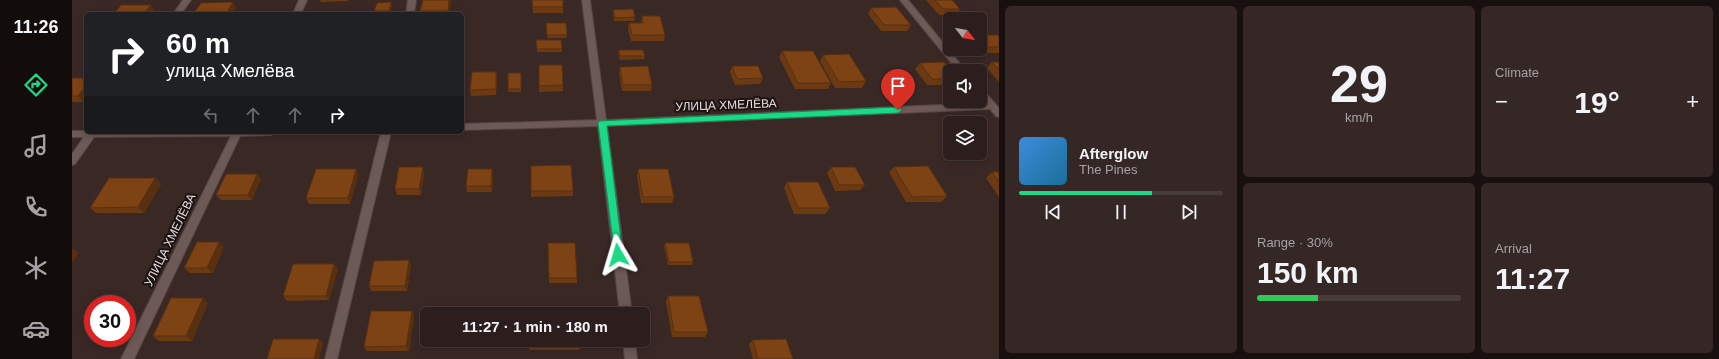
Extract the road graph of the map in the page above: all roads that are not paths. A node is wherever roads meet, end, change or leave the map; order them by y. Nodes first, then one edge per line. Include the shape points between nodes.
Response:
1 (187, 0) edge
2 (303, 0) edge
3 (412, 0) edge
4 (586, 0) edge
5 (904, 0) edge
6 (178, 12) edge
7 (297, 12) edge
8 (410, 12) edge
9 (956, 64) edge
10 (987, 101) edge
11 (991, 106) junction
12 (999, 114) edge
13 (602, 123) junction
14 (464, 127) edge
15 (84, 133) edge
16 (72, 134) edge
17 (91, 134) edge
18 (236, 134) edge
19 (386, 134) edge
20 (72, 160) edge
21 (625, 307) edge
22 (630, 347) edge
23 (127, 359) edge
24 (331, 359) edge
25 (631, 359) edge

1 - 6 street
2 - 7 street
3 - 8 street
4 - 13 street
5 - 9 street
10 - 11 street
11 - 12 street
11 - 13 street, УЛИЦА ХМЕЛЁВА
13 - 14 street, УЛИЦА ХМЕЛЁВА
13 - 21 street
15 - 16 street
17 - 20 street
18 - 23 street, УЛИЦА ХМЕЛЁВА
19 - 24 street
22 - 25 street

